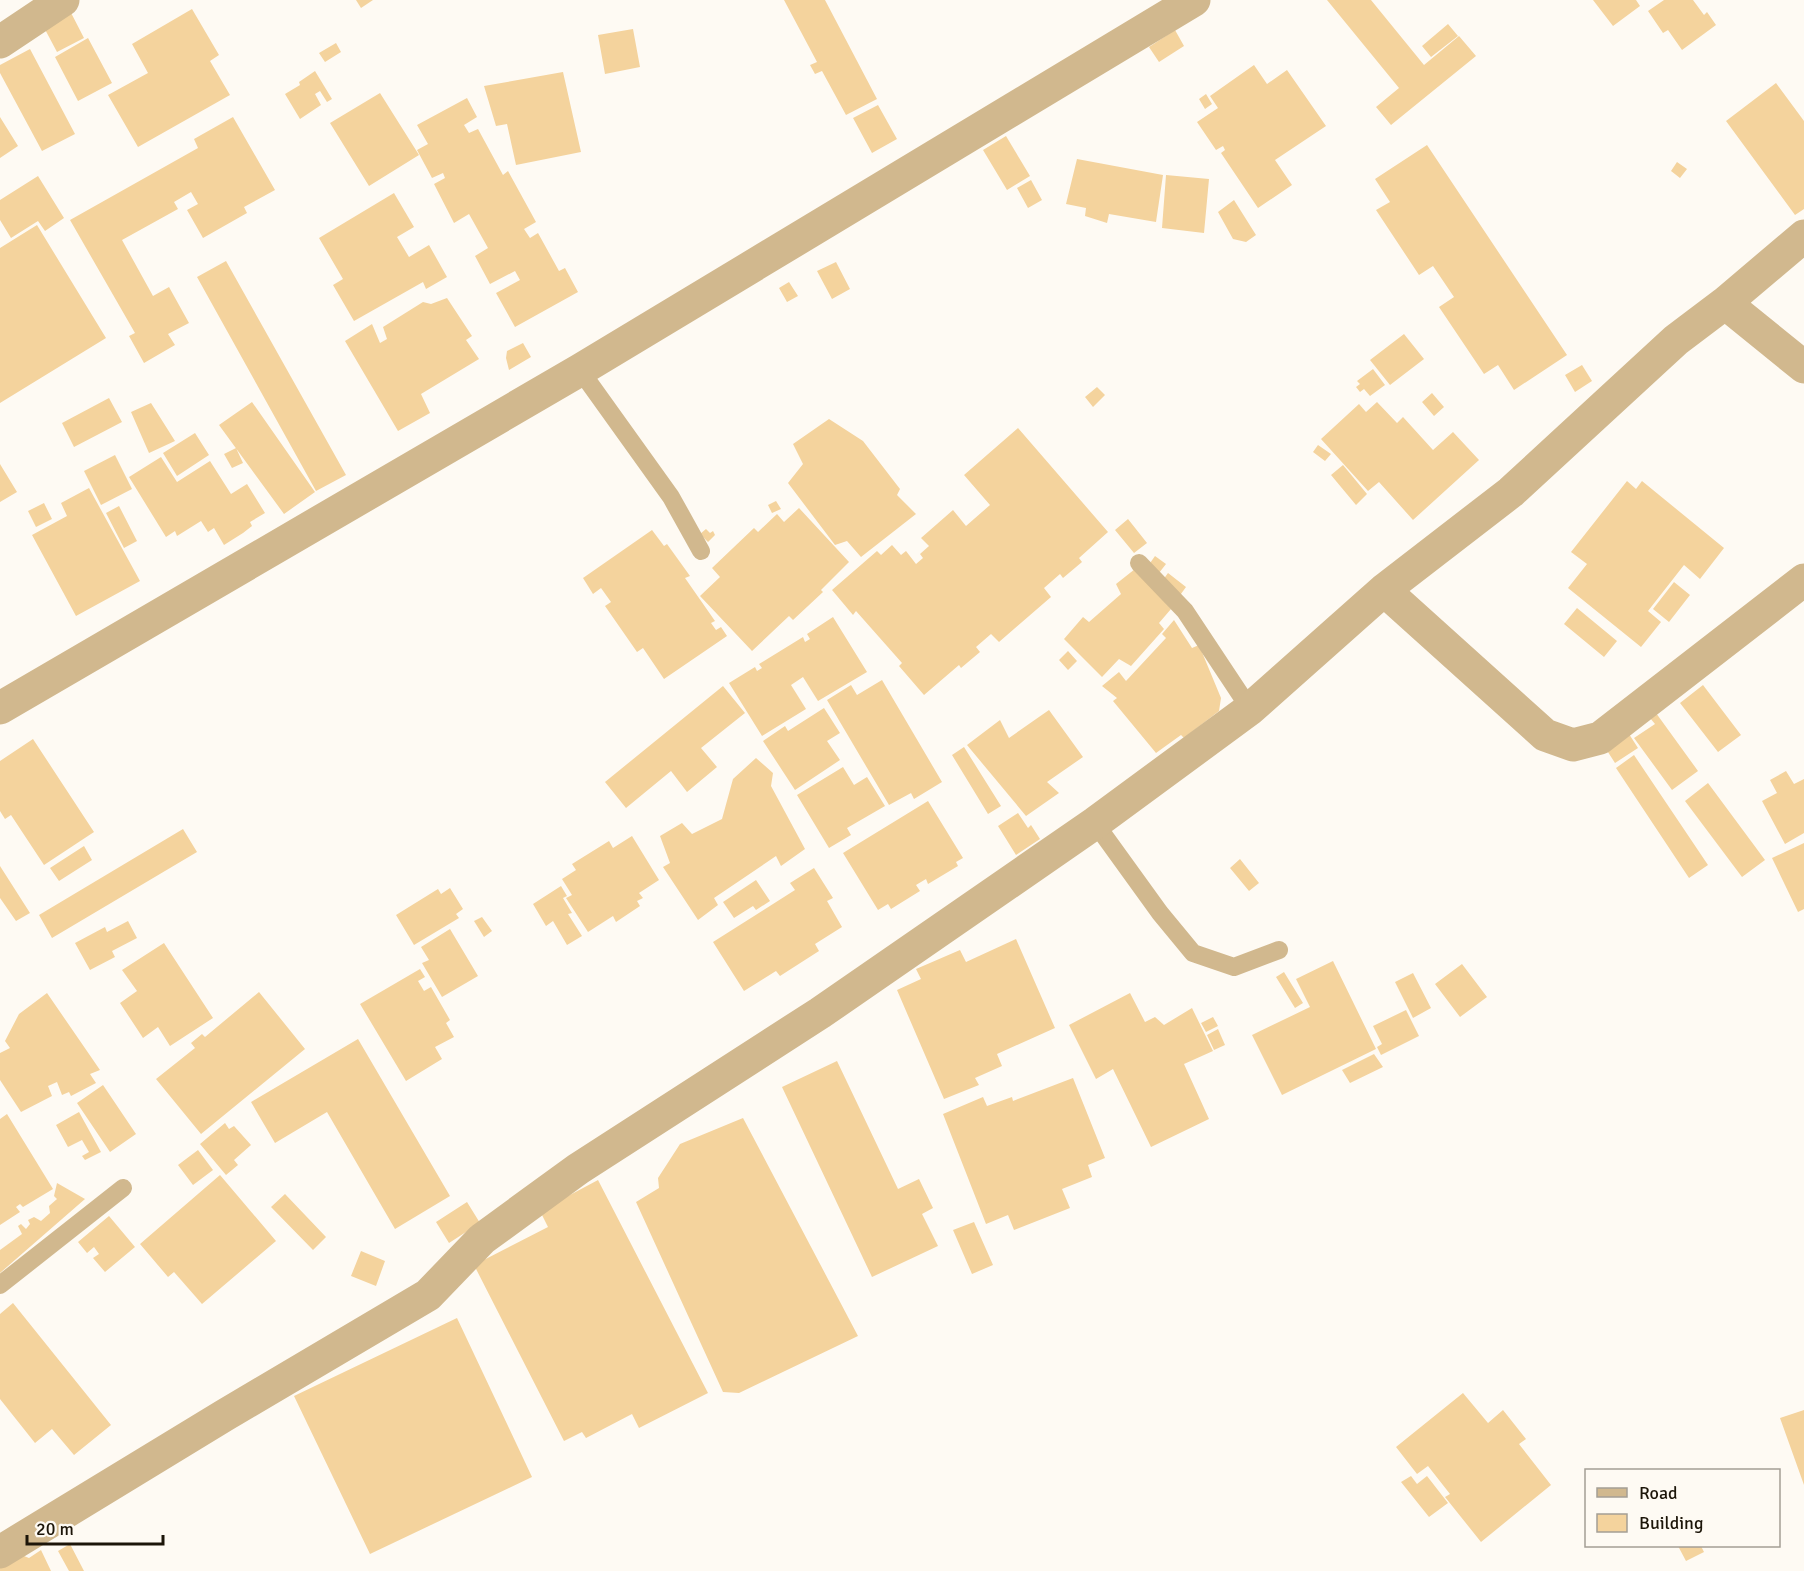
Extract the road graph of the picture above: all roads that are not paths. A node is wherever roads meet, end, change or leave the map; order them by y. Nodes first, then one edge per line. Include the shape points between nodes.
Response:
1 (63, 0) edge
2 (1194, 0) edge
3 (0, 42) edge
4 (1804, 236) edge
5 (1725, 303) junction
6 (1804, 367) edge
7 (580, 370) junction
8 (701, 551) dead end
9 (1139, 563) dead end
10 (1804, 580) edge
11 (1384, 590) junction
12 (0, 708) edge
13 (1250, 709) junction
14 (1095, 823) junction
15 (1279, 950) dead end
16 (123, 1188) dead end
17 (0, 1285) edge
18 (0, 1552) edge

1 - 3 street
2 - 7 street
4 - 5 street
5 - 6 street
5 - 11 street via 1676,340 1511,492
7 - 8 lane via 671,497
7 - 12 street
9 - 13 lane via 1185,611
10 - 11 street via 1600,738 1573,745 1545,735
11 - 13 street
13 - 14 street
14 - 15 lane via 1193,953 1234,967
14 - 18 street via 820,1013 578,1169 482,1239 428,1295
16 - 17 lane

